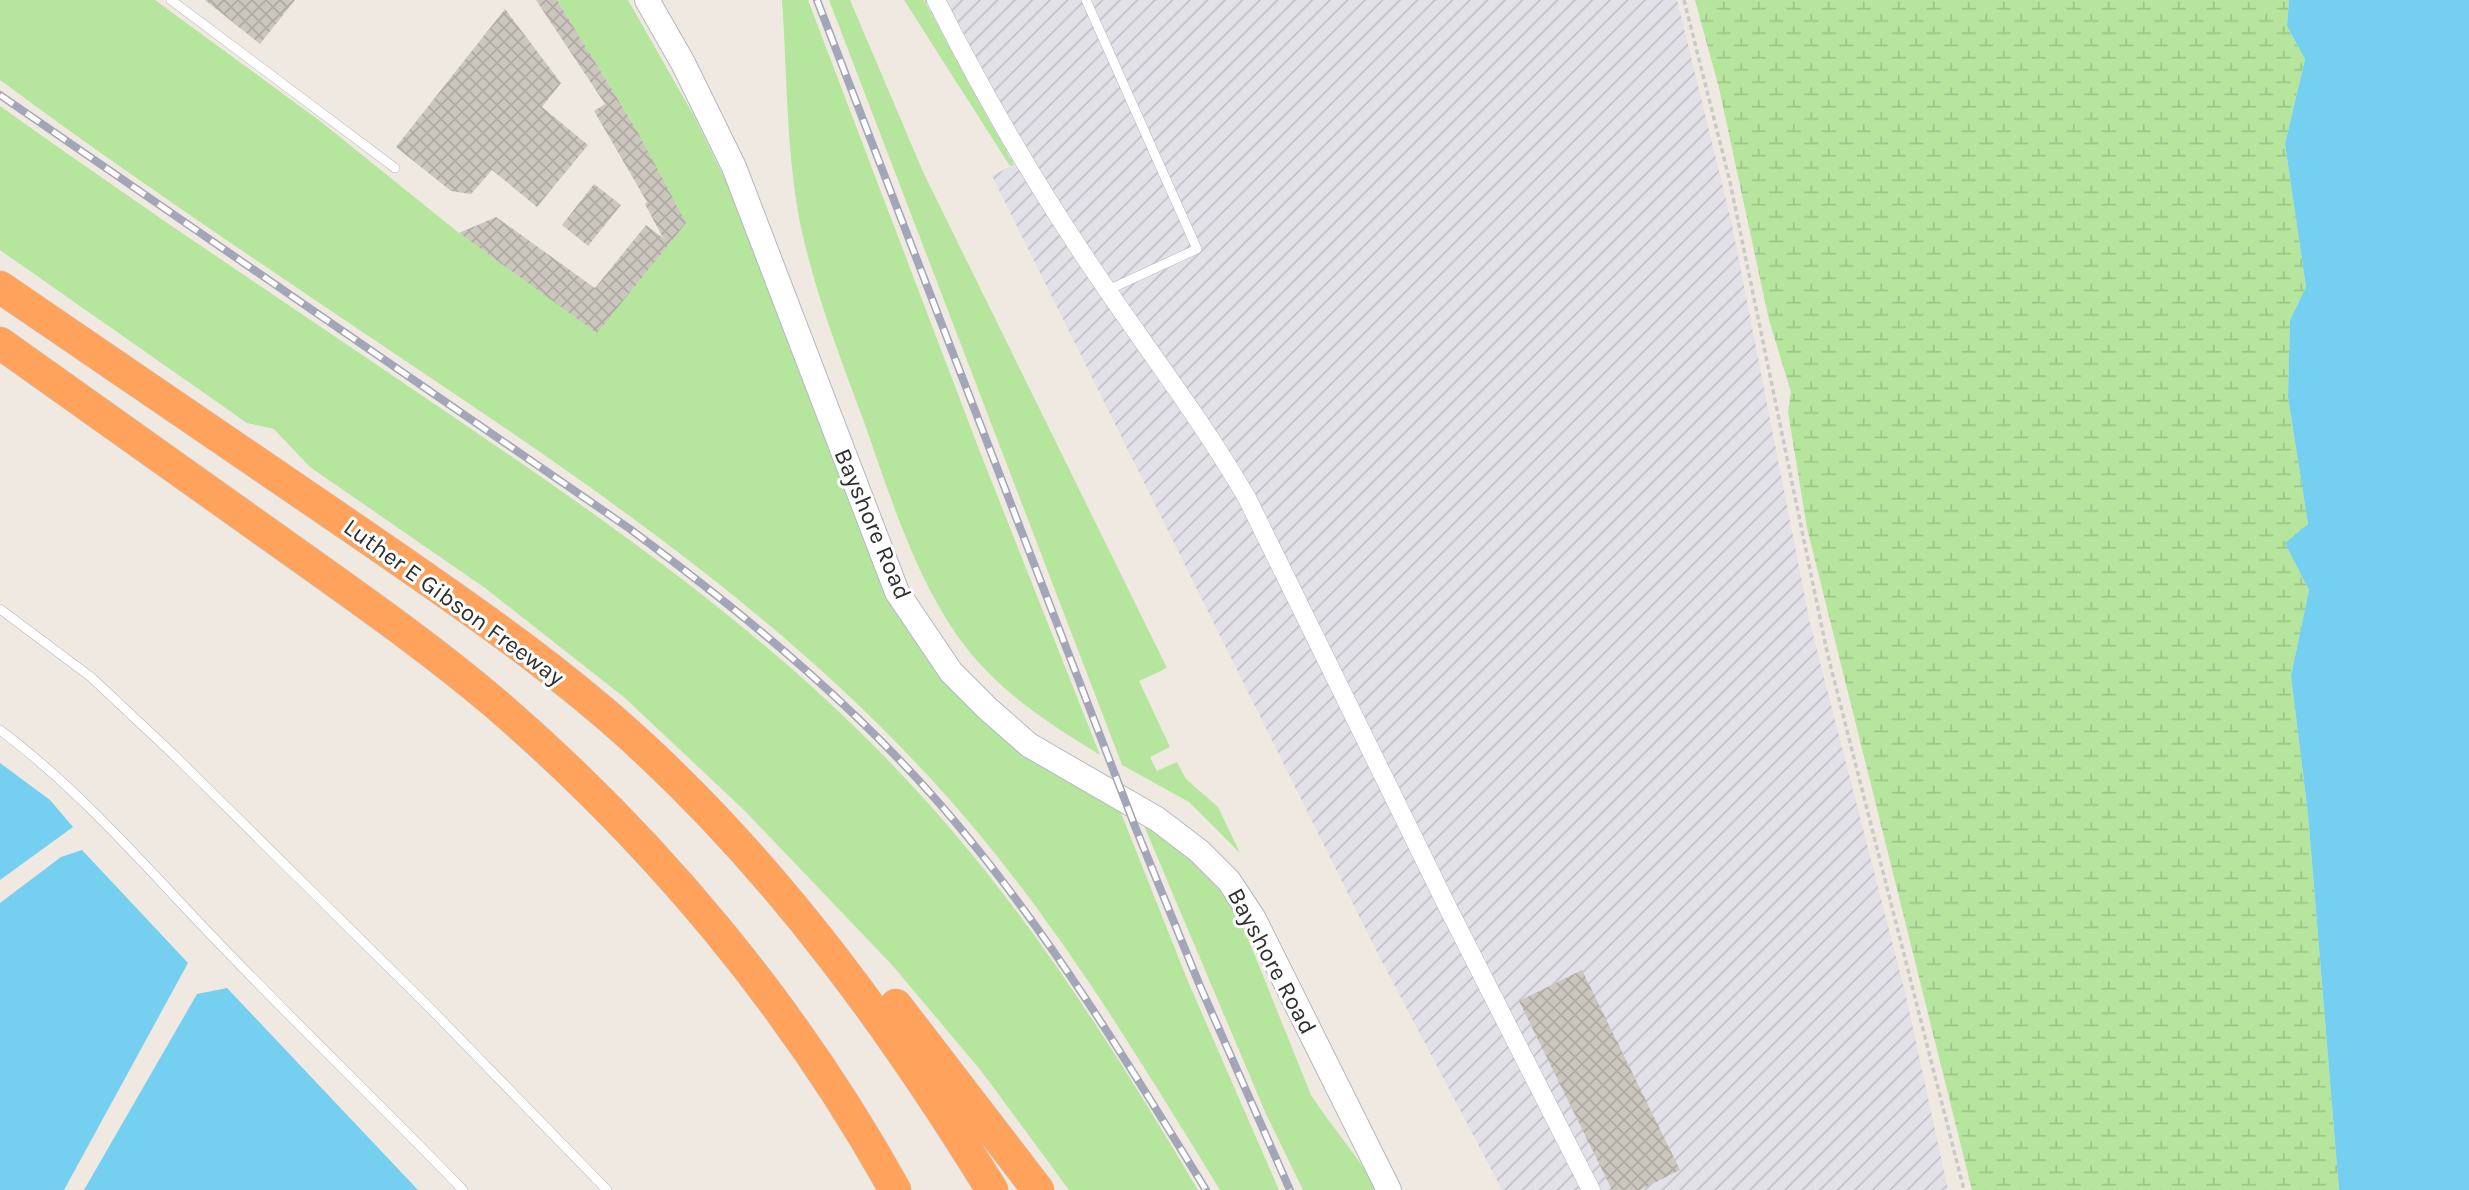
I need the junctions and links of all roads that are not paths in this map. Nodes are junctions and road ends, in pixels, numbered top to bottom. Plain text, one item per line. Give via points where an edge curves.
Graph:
1 (171, 0) edge
2 (647, 0) edge
3 (936, 0) edge
4 (1086, 0) edge
5 (395, 168) dead end
6 (0, 287) edge
7 (1108, 290) junction
8 (0, 343) edge
9 (0, 609) edge
10 (0, 730) edge
11 (743, 847) junction
12 (463, 1190) edge
13 (607, 1190) edge
14 (895, 1190) edge
15 (992, 1190) edge
16 (1038, 1190) edge
17 (1389, 1190) edge
18 (1591, 1190) edge

1 - 5 lane
2 - 17 street, Bayshore Road via 734,167 897,592 951,672 988,709 1030,745 1157,820 1229,881 1254,919
3 - 7 street via 998,116
4 - 7 lane via 1197,249
6 - 11 highway, Luther E Gibson Freeway via 486,619 647,751
7 - 18 street via 1216,443 1247,498
8 - 14 highway via 401,629 556,758 671,876 749,971 821,1070
9 - 13 lane via 91,677 156,738
10 - 12 lane via 100,818
11 - 15 highway, Luther E Gibson Freeway via 892,1034
11 - 16 highway via 782,875 872,976

